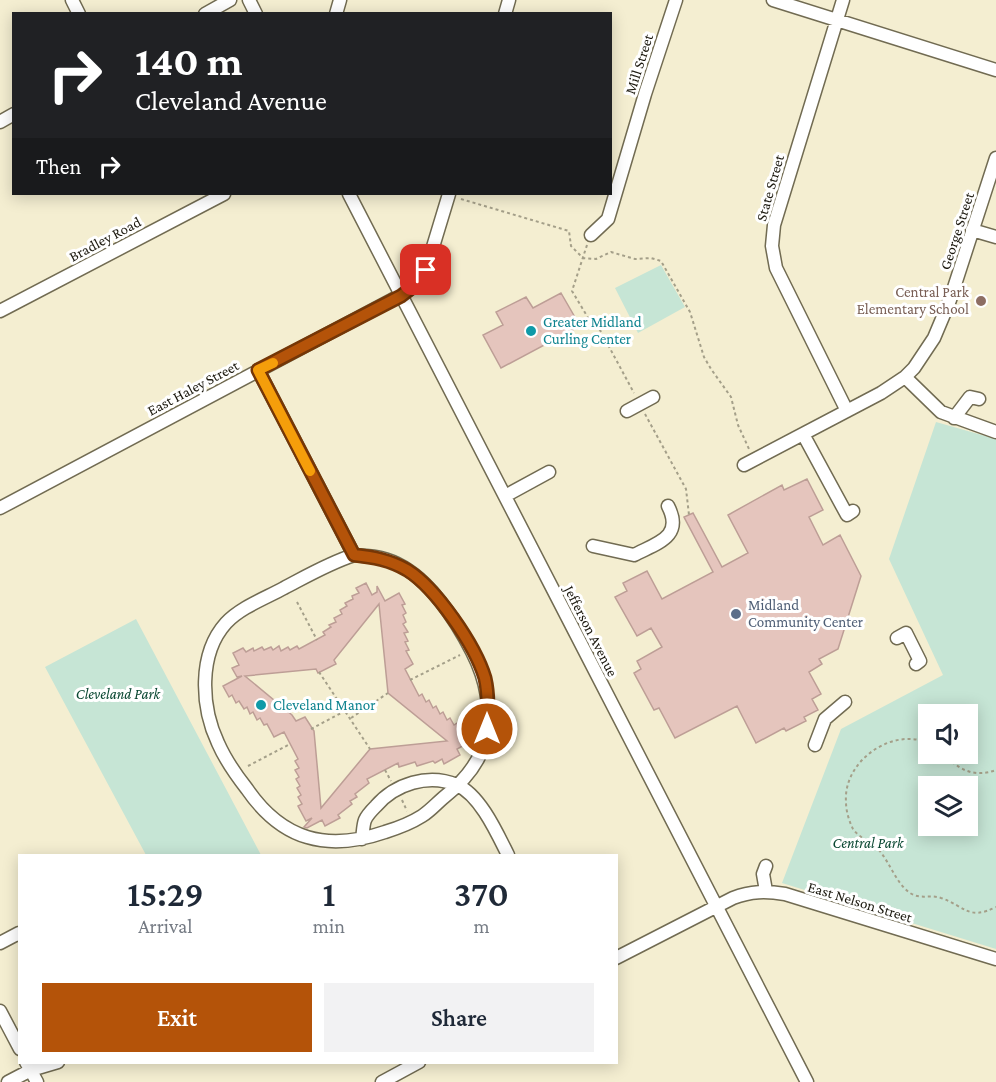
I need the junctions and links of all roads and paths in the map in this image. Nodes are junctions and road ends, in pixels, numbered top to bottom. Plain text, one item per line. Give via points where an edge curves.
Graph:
1 (230, 0) edge
2 (675, 0) edge
3 (773, 0) edge
4 (843, 0) edge
5 (209, 12) edge
6 (837, 20) junction
7 (996, 70) edge
8 (996, 158) edge
9 (222, 195) edge
10 (350, 195) edge
11 (449, 195) edge
12 (461, 199) dead end
13 (972, 230) junction
14 (591, 236) joint
15 (996, 237) edge
16 (583, 258) junction
17 (401, 296) junction
18 (0, 311) edge
19 (258, 370) junction
20 (905, 377) junction
21 (652, 397) dead end
22 (978, 399) dead end
23 (640, 404) junction
24 (627, 411) dead end
25 (847, 411) junction
26 (954, 418) junction
27 (996, 432) edge
28 (803, 434) junction
29 (749, 463) joint
30 (549, 472) dead end
31 (505, 496) junction
32 (668, 506) dead end
33 (0, 508) edge
34 (854, 512) dead end
35 (688, 515) dead end
36 (593, 546) dead end
37 (354, 555) junction
38 (297, 602) dead end
39 (897, 638) dead end
40 (316, 639) dead end
41 (460, 655) dead end
42 (916, 664) dead end
43 (319, 672) dead end
44 (411, 680) dead end
45 (388, 693) dead end
46 (845, 702) dead end
47 (344, 711) junction
48 (350, 719) junction
49 (311, 729) dead end
50 (918, 738) edge
51 (290, 744) dead end
52 (815, 745) dead end
53 (370, 749) dead end
54 (954, 764) edge
55 (248, 766) dead end
56 (385, 770) dead end
57 (996, 770) edge
58 (393, 783) dead end
59 (458, 785) junction
60 (399, 795) dead end
61 (409, 814) dead end
62 (362, 839) junction
63 (507, 854) edge
64 (766, 866) dead end
65 (766, 891) junction
66 (716, 906) junction
67 (996, 907) edge
68 (18, 934) edge
69 (0, 943) edge
70 (618, 957) edge
71 (996, 959) edge
72 (0, 1011) edge
73 (18, 1044) edge
74 (54, 1064) edge
75 (415, 1064) edge
76 (28, 1066) edge
77 (8, 1082) edge
78 (37, 1082) edge
79 (382, 1082) edge
80 (807, 1082) edge

1 - 5 street
2 - 14 street, Mill Street via 608,219
3 - 6 street
4 - 6 street, State Street
6 - 7 street
6 - 25 street, State Street via 774,225 772,246 776,268
8 - 13 street, George Street
9 - 18 street, Bradley Road
10 - 17 street, Jefferson Avenue
11 - 17 street, East Haley Street via 426,270
12 - 16 path via 569,231 571,246
13 - 15 street
13 - 20 street, George Street via 934,338
14 - 16 path
16 - 23 path via 572,291 600,330
16 - 29 path via 596,259 611,252 661,261 690,312 704,357 731,397
17 - 19 street, East Haley Street
17 - 31 street, Jefferson Avenue
19 - 33 street, East Haley Street
19 - 37 street
20 - 25 street, George Street
20 - 26 street via 930,403
21 - 23 street
22 - 26 street via 970,397
23 - 24 street
23 - 35 path via 686,489
25 - 28 street, George Street
26 - 27 street
28 - 29 street, George Street
28 - 34 street via 829,469 847,515
30 - 31 street
31 - 66 street, Jefferson Avenue
32 - 36 street via 674,524 664,540 634,555
37 - 59 street via 382,558 426,584 471,648 484,678 487,729 481,753
37 - 62 street via 324,567 228,622 215,638 207,665 206,707 218,743 239,778 274,821 317,840 339,843
38 - 40 path
39 - 42 street via 906,633 920,661
41 - 44 path
43 - 47 path
45 - 48 path
46 - 52 street via 825,719
47 - 48 path
47 - 49 path
48 - 53 path
50 - 67 path via 903,738 863,759 853,773 845,800 852,827 879,851 909,892 920,898 937,896 978,914
51 - 55 path
54 - 57 path via 978,774
56 - 58 path
59 - 62 street via 422,816
59 - 62 street via 420,781 399,786 365,820
59 - 63 street via 481,806
60 - 61 path
64 - 65 street
65 - 66 street, East Nelson Street via 745,893
65 - 71 street, East Nelson Street
66 - 70 street, East Nelson Street
66 - 80 street, Jefferson Avenue
68 - 69 street
72 - 73 street
74 - 76 street
75 - 79 street
76 - 77 street
76 - 78 street

